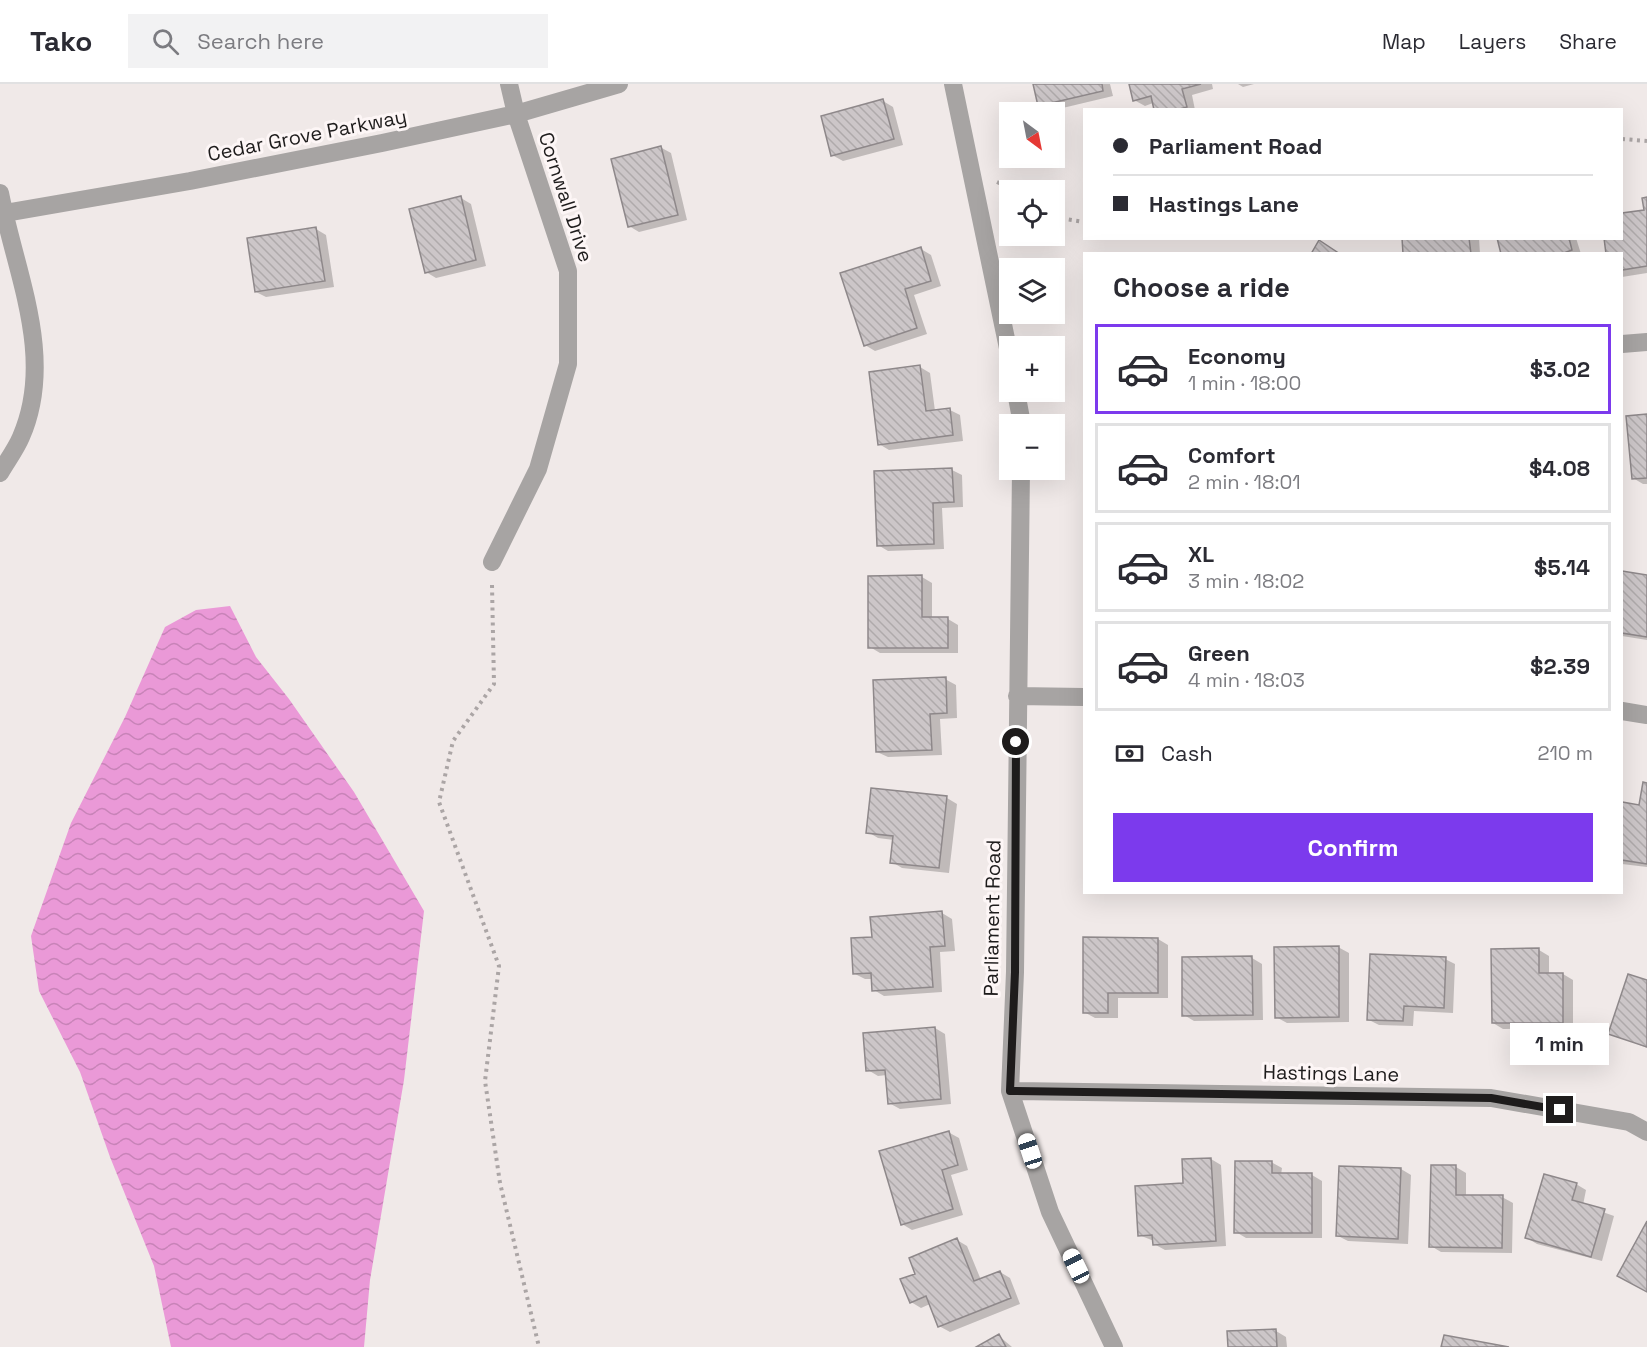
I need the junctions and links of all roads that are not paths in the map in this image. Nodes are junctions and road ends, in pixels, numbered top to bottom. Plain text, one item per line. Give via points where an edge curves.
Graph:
1 (509, 84) edge
2 (620, 84) edge
3 (953, 84) edge
4 (516, 114) junction
5 (0, 193) edge
6 (2, 213) edge
7 (1005, 336) edge
8 (1647, 342) edge
9 (1623, 344) edge
10 (0, 473) edge
11 (1021, 480) edge
12 (492, 562) road end
13 (1017, 696) junction
14 (1083, 697) edge
15 (1623, 711) edge
16 (1647, 715) edge
17 (1010, 1091) junction
18 (1647, 1132) edge
19 (1114, 1347) edge

1 - 4 street, Cornwall Drive
2 - 4 street, Cedar Grove Parkway
3 - 7 street
4 - 6 street, Cedar Grove Parkway via 230,173
4 - 12 street, Cornwall Drive via 568,271 568,364 538,469
5 - 6 street
6 - 10 street via 30,309 35,383 22,436
8 - 9 street
11 - 13 street, Parliament Road
13 - 14 street
13 - 17 street, Parliament Road
15 - 16 street
17 - 18 street, Hastings Lane via 1491,1098 1629,1122
17 - 19 street, Parliament Road via 1050,1212

